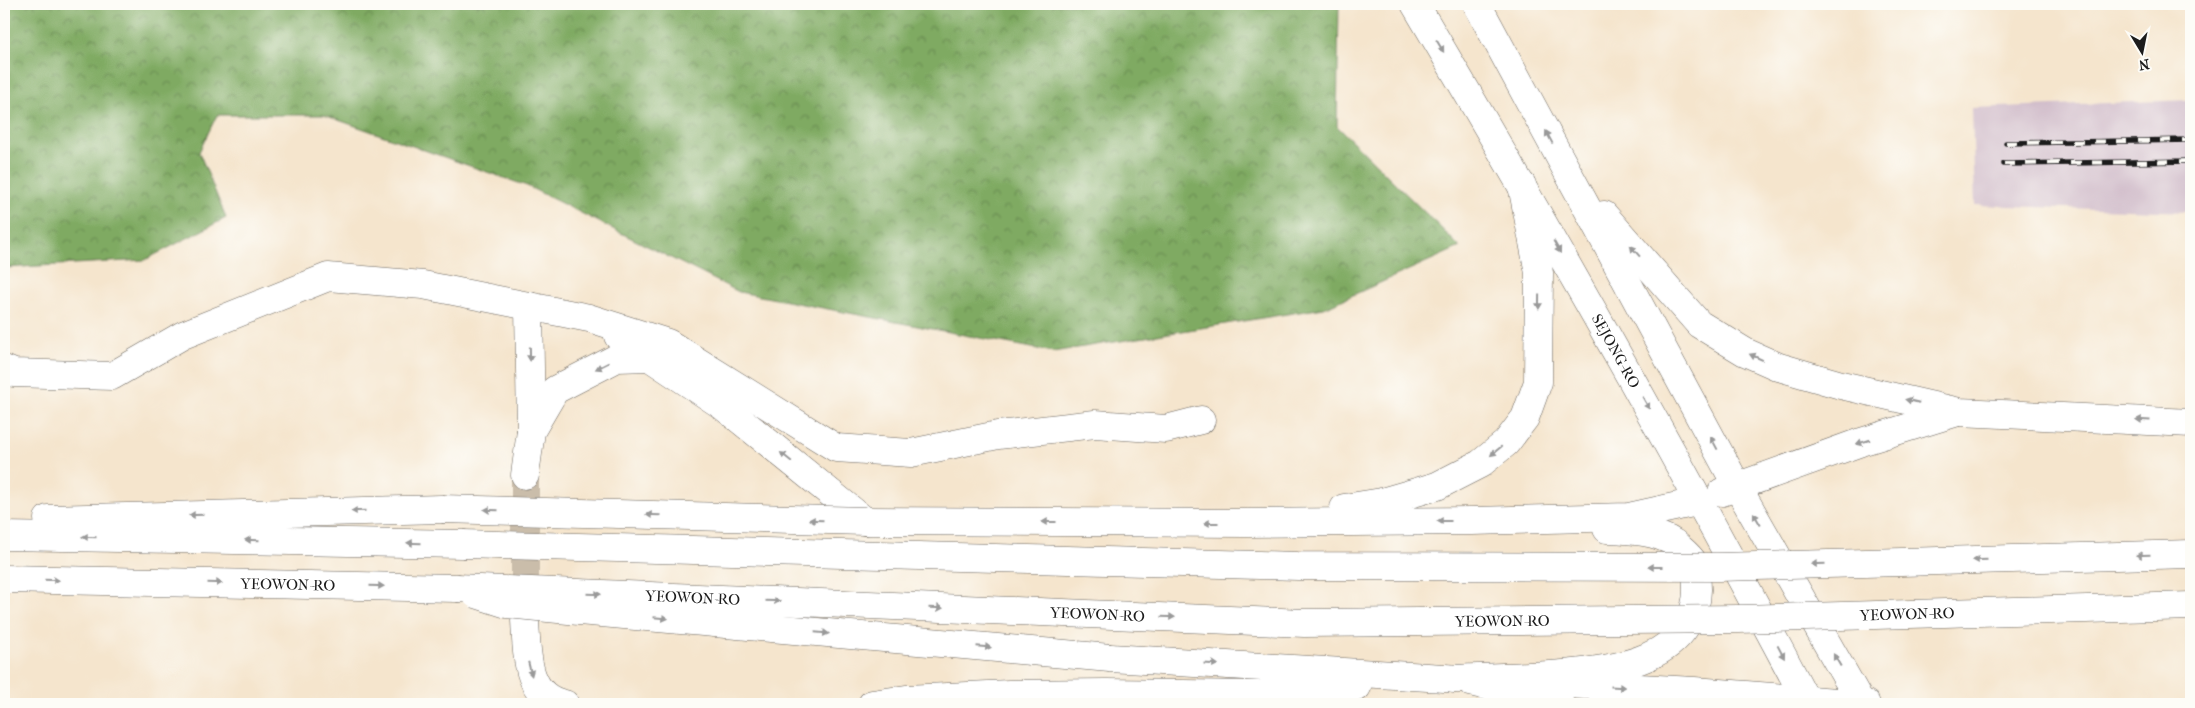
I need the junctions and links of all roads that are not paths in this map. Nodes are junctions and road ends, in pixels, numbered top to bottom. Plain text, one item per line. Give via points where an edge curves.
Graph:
1 (1415, 4) edge
2 (1477, 4) edge
3 (1572, 180) junction
4 (1522, 185) junction
5 (529, 306) junction
6 (589, 318) junction
7 (649, 357) junction
8 (4, 369) edge
9 (1960, 412) junction
10 (1201, 420) dead end
11 (2191, 423) edge
12 (531, 431) junction
13 (525, 475) tunnel mouth
14 (1738, 486) junction
15 (1701, 501) junction
16 (4, 520) edge
17 (865, 521) junction
18 (1472, 521) junction
19 (1247, 523) junction
20 (4, 536) edge
21 (2191, 554) edge
22 (4, 579) edge
23 (458, 588) junction
24 (2191, 606) edge
25 (525, 620) tunnel mouth
26 (1454, 679) junction
27 (1100, 693) junction
28 (1807, 702) edge
29 (566, 704) edge
30 (872, 704) edge
31 (1055, 704) edge
32 (1560, 704) edge
33 (1863, 704) edge

1 -> 4 main road, SEJONG-RO
3 -> 2 main road
9 -> 3 main road via 1823,380 1779,367 1745,352 1700,324
14 -> 3 main road
4 -> 15 main road, SEJONG-RO
4 -> 19 main road via 1539,273 1538,382 1525,418 1506,443 1480,464 1428,488 1382,502
5 - 6 main road
5 - 8 main road via 423,285 328,277 182,335 112,376 14,373
5 -> 12 main road
6 - 7 main road
6 - 10 main road via 668,343 836,448 911,453 998,435 1095,424 1166,429
7 -> 12 main road via 617,358 556,390
17 -> 7 main road via 723,406
11 -> 9 main road
9 -> 14 main road via 1860,442
12 - 13 main road
14 - 15 main road
33 -> 14 main road
15 - 18 main road via 1629,517
15 -> 28 main road, SEJONG-RO
17 -> 16 main road, bridge via 442,509
19 -> 17 main road
18 -> 19 main road
18 - 26 main road via 1625,530 1672,542 1693,562 1698,587 1696,609 1684,631 1647,658 1605,668
21 -> 20 main road, bridge via 1718,567 1298,566 463,544
22 -> 23 main road, YEOWON-RO
23 -> 24 main road, YEOWON-RO, bridge via 1304,623 1739,619
23 -> 26 main road, bridge via 507,604 1110,658
25 -> 29 main road via 528,666 533,682 546,695
26 - 27 main road via 1258,695
26 -> 28 main road via 1694,691
26 - 32 main road
27 - 30 main road via 906,699
27 - 31 main road
28 - 33 main road

